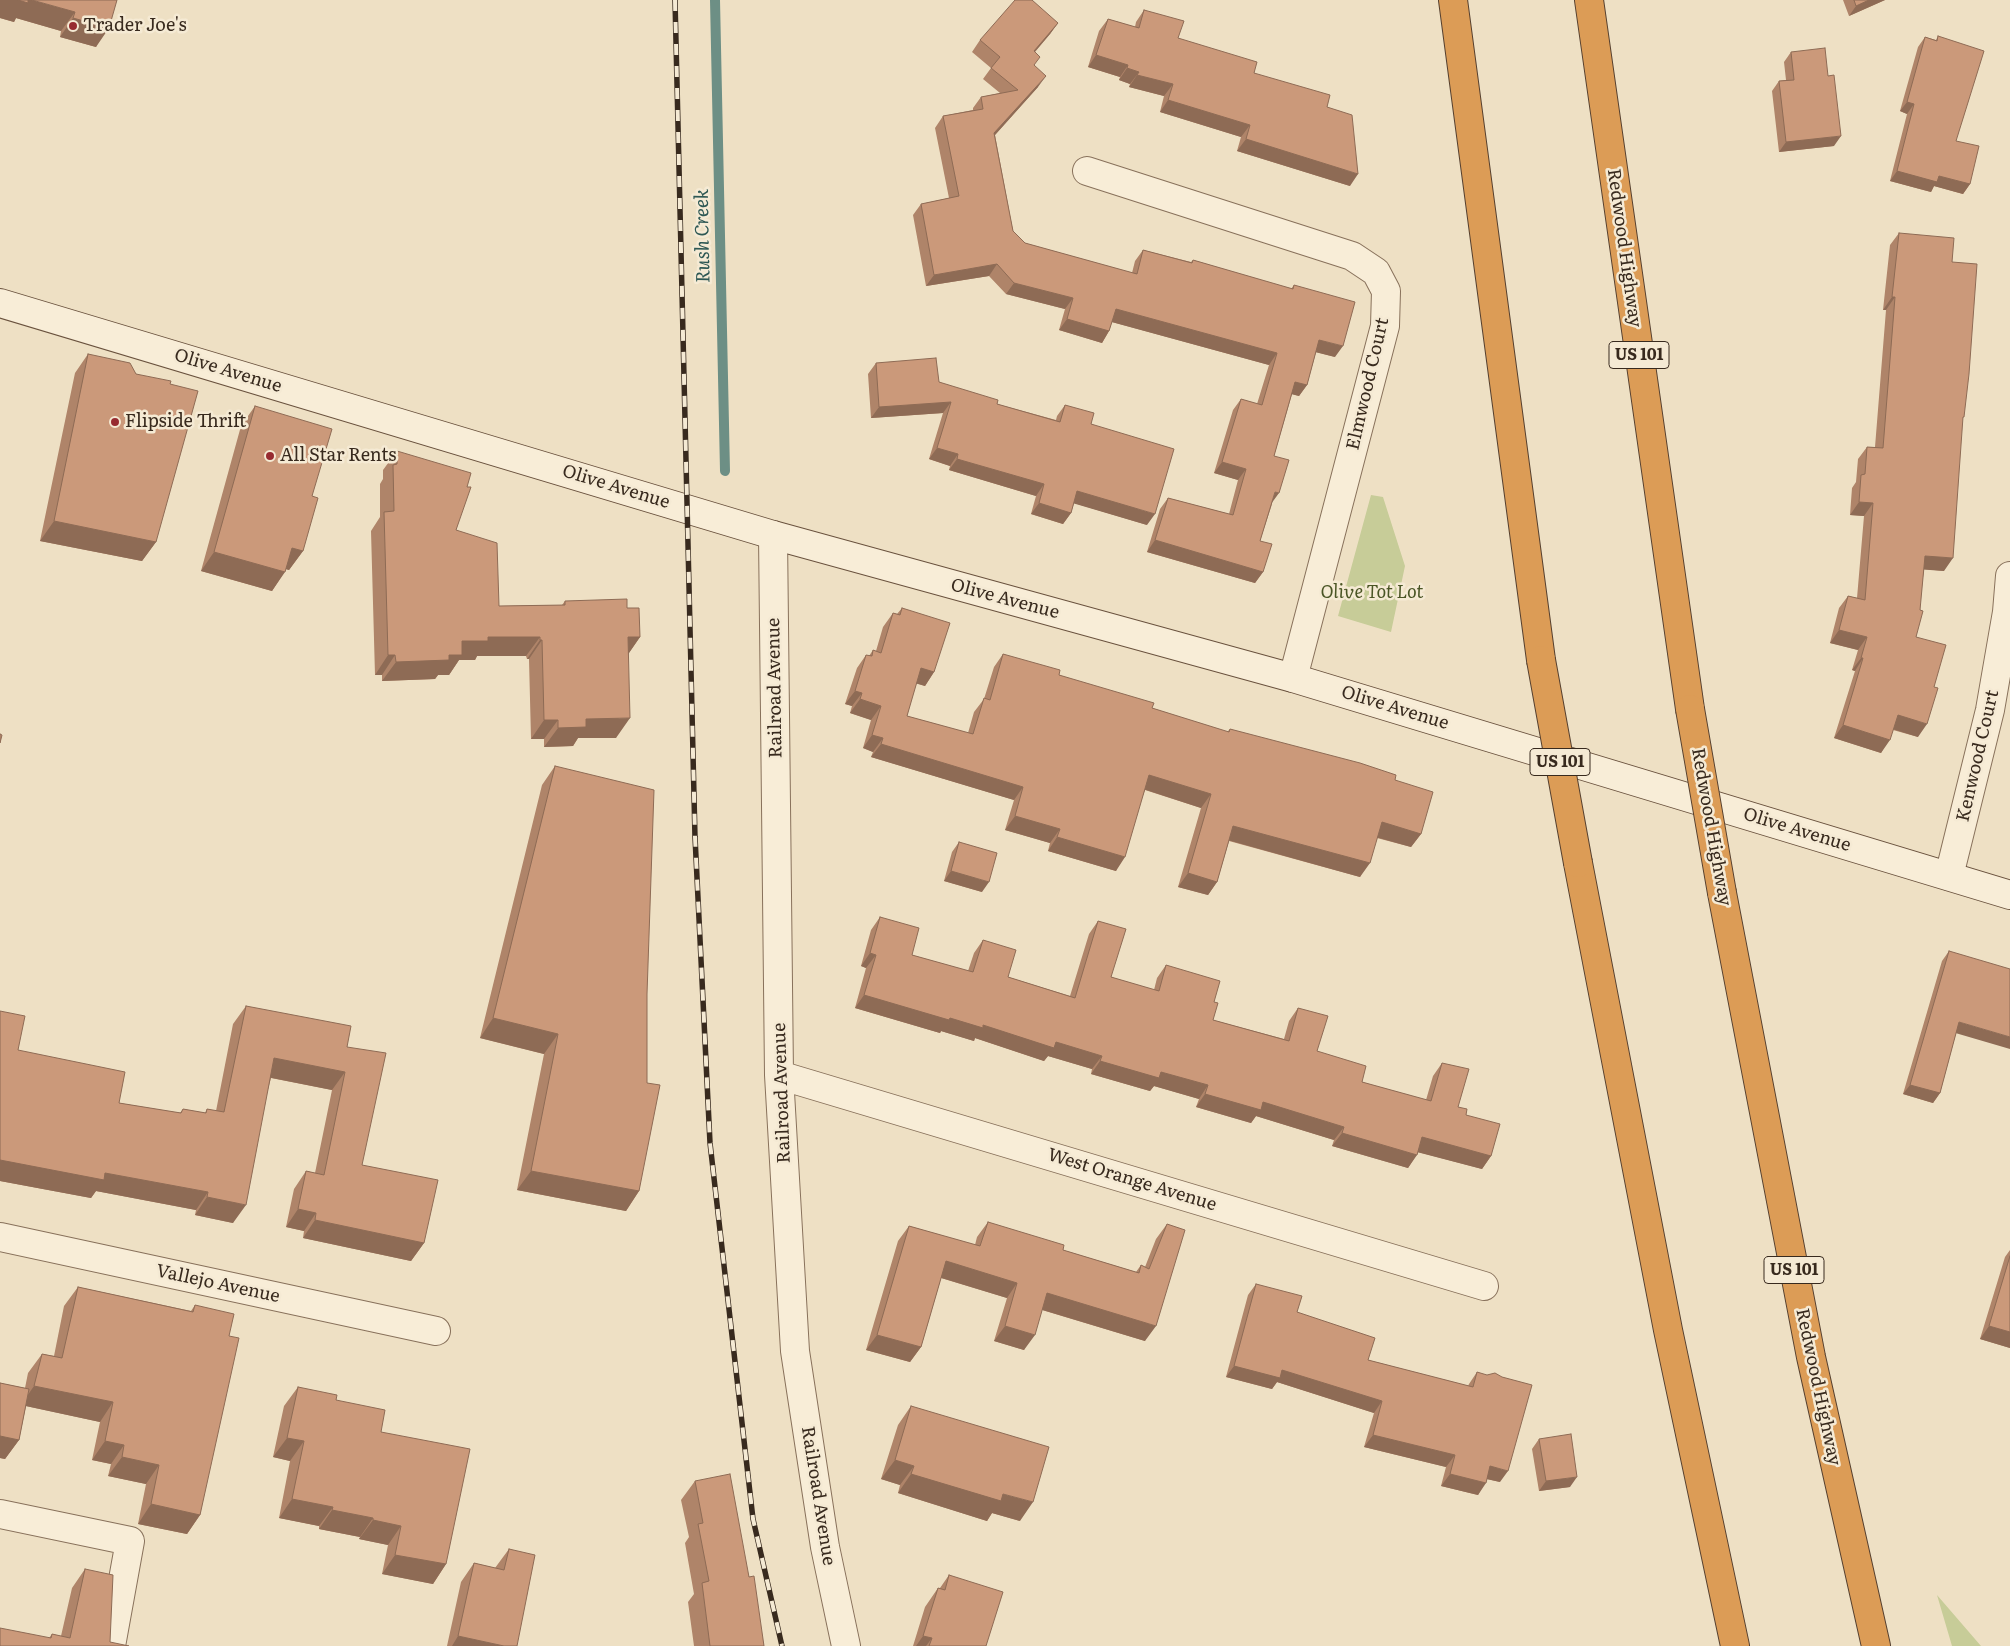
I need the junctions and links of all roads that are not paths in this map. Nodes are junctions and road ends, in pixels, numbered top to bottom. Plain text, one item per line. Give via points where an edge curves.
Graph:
1 (1454, 0) edge
2 (1589, 0) edge
3 (1087, 171) dead end
4 (0, 303) edge
5 (773, 535) junction
6 (2010, 576) edge
7 (1293, 678) junction
8 (1949, 876) junction
9 (2010, 895) edge
10 (779, 1075) junction
11 (0, 1237) edge
12 (1484, 1286) dead end
13 (436, 1331) dead end
14 (0, 1514) edge
15 (111, 1646) edge
16 (846, 1646) edge
17 (1735, 1646) edge
18 (1876, 1646) edge

1 - 17 highway, US 101, bridge via 1542,660 1668,1330
2 - 18 highway, Redwood Highway / US 101, bridge via 1690,709 1722,893 1811,1357
3 - 7 street, Elmwood Court via 1352,256 1376,272 1386,291 1386,326
4 - 5 street, Olive Avenue
5 - 7 street, Olive Avenue
5 - 10 street, Railroad Avenue
6 - 8 street, Kenwood Court via 1990,710
7 - 8 street, Olive Avenue
8 - 9 street, Olive Avenue
10 - 12 street, West Orange Avenue
10 - 16 street, Railroad Avenue via 795,1351 825,1547
11 - 13 street, Vallejo Avenue
14 - 15 street via 130,1541

